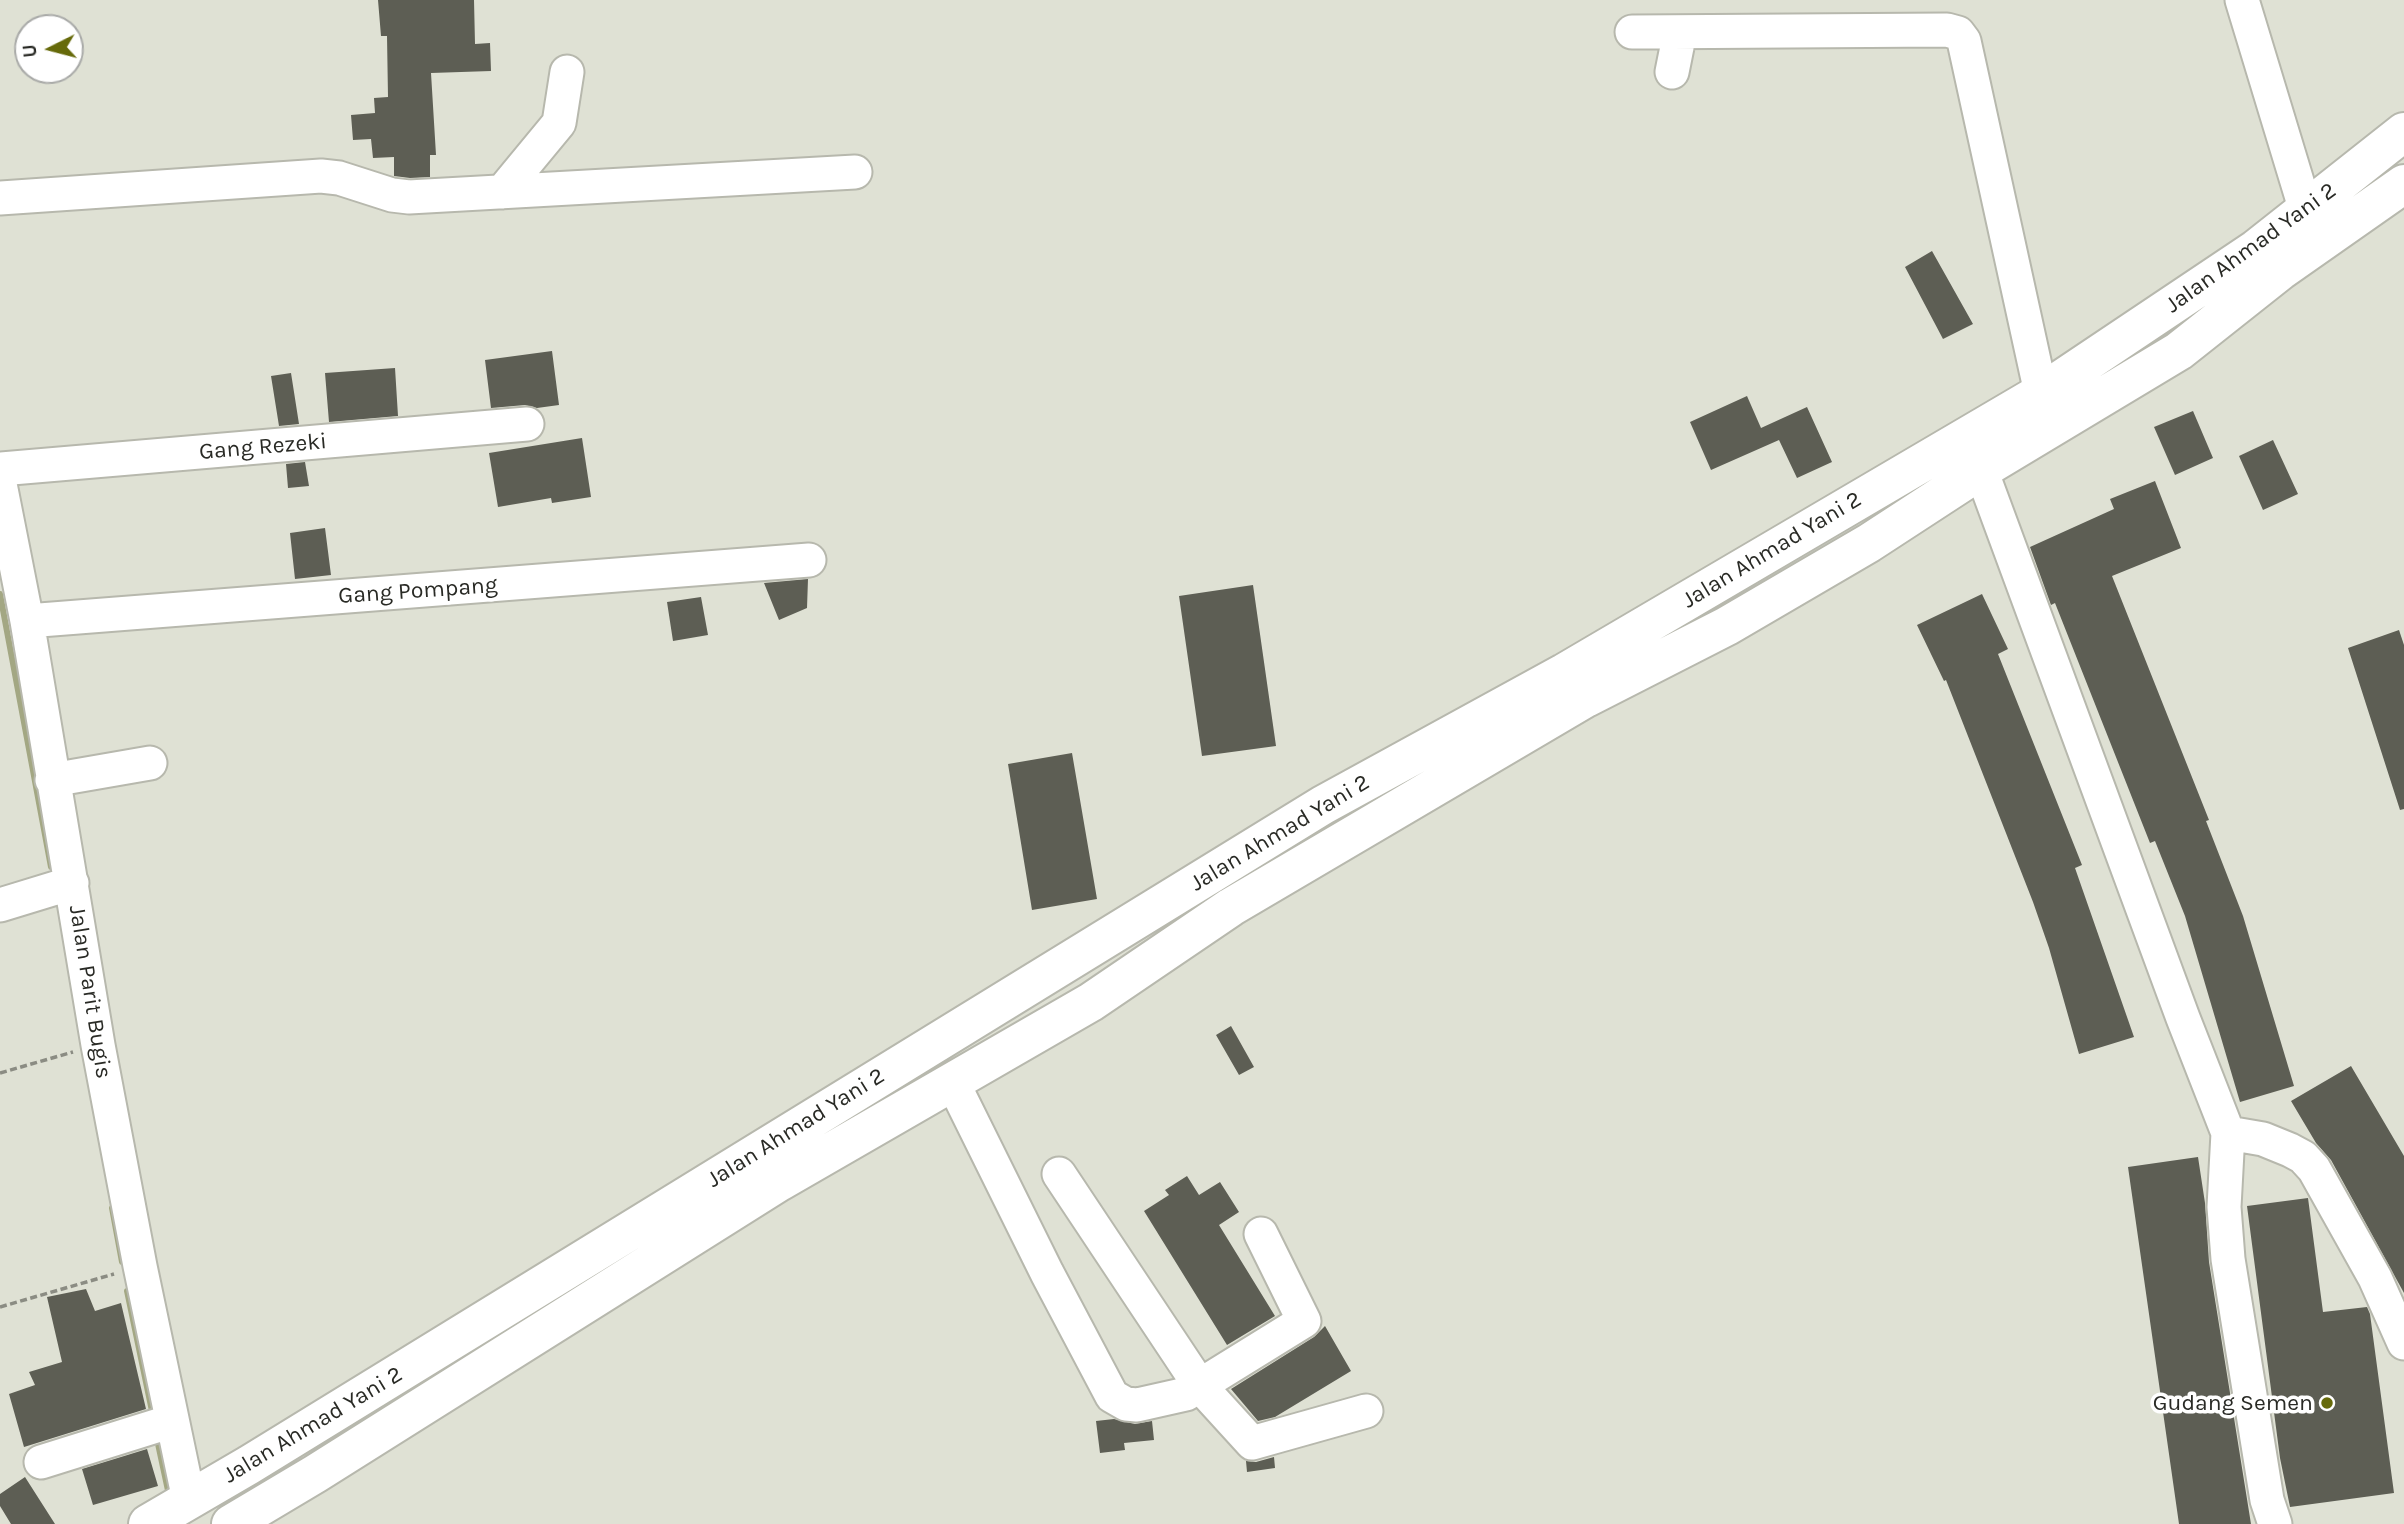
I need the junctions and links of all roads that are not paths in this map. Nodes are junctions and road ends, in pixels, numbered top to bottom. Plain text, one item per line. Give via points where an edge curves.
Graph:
1 (2242, 0) edge
2 (1632, 32) dead end
3 (1680, 32) junction
4 (567, 72) dead end
5 (1672, 72) dead end
6 (2404, 132) edge
7 (855, 172) dead end
8 (2404, 184) edge
9 (502, 192) junction
10 (0, 198) edge
11 (2306, 211) junction
12 (2041, 393) junction
13 (527, 424) dead end
14 (0, 469) edge
15 (1981, 470) junction
16 (0, 484) edge
17 (808, 561) dead end
18 (27, 621) junction
19 (150, 763) dead end
20 (52, 780) junction
21 (72, 883) junction
22 (0, 905) edge
23 (952, 1081) junction
24 (2228, 1133) junction
25 (1059, 1174) dead end
26 (1261, 1234) dead end
27 (485, 1320) junction
28 (2404, 1343) edge
29 (502, 1355) junction
30 (1200, 1386) junction
31 (1366, 1411) dead end
32 (172, 1421) junction
33 (41, 1462) dead end
34 (189, 1500) junction
35 (148, 1524) edge
36 (231, 1524) edge
37 (2275, 1524) edge

1 - 11 street
2 - 3 street
3 - 5 street
3 - 12 street via 1958,33 1964,41
4 - 9 street via 559,123
6 - 11 highway, Jalan Ahmad Yani 2
7 - 9 street
8 - 15 highway, Jalan Ahmad Yani 2 via 2280,271 2179,351
9 - 10 street via 409,197 321,176
11 - 12 highway, Jalan Ahmad Yani 2
12 - 27 highway, Jalan Ahmad Yani 2 via 1564,673 1323,804
13 - 14 street, Gang Rezeki
15 - 23 highway, Jalan Ahmad Yani 2 via 1869,543 1587,698 1231,907 1091,1002
15 - 24 street
16 - 18 street, Jalan Parit Bugis
17 - 18 street, Gang Pompang
18 - 20 street, Jalan Parit Bugis
19 - 20 street
20 - 21 street, Jalan Parit Bugis
21 - 22 street
21 - 32 street, Jalan Parit Bugis via 98,1045
23 - 29 highway, Jalan Ahmad Yani 2 via 779,1182
23 - 30 street via 1112,1396 1137,1405 1186,1394
24 - 28 street via 2290,1150 2314,1169 2375,1278
24 - 37 street via 2224,1207 2228,1259 2267,1500
25 - 30 street
26 - 30 street via 1304,1321
27 - 29 highway
27 - 34 highway, Jalan Ahmad Yani 2
29 - 36 highway, Jalan Ahmad Yani 2
30 - 31 street via 1252,1443
32 - 33 street
32 - 34 street, Jalan Parit Bugis
34 - 35 highway, Jalan Ahmad Yani 2

